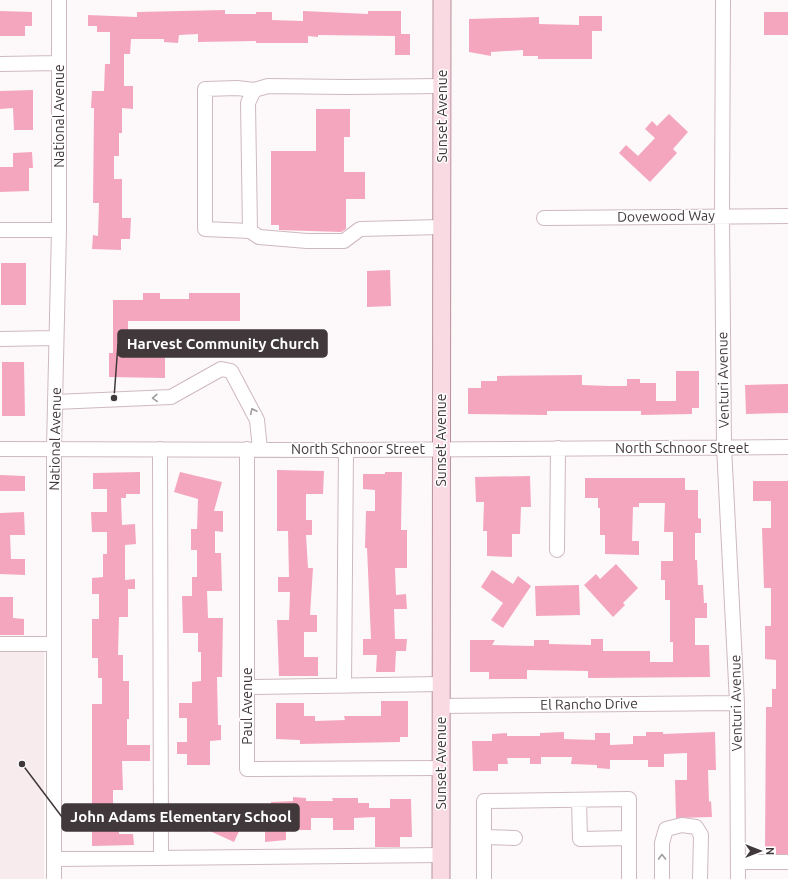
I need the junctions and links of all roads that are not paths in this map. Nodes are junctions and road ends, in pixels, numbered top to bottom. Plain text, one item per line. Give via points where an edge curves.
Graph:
1 (58, 0) edge
2 (442, 0) edge
3 (723, 0) edge
4 (58, 63) junction
5 (0, 64) edge
6 (442, 86) junction
7 (254, 90) junction
8 (722, 216) junction
9 (788, 216) edge
10 (544, 218) dead end
11 (441, 227) junction
12 (0, 230) edge
13 (58, 230) junction
14 (250, 231) junction
15 (56, 338) junction
16 (0, 339) edge
17 (55, 402) junction
18 (788, 447) edge
19 (54, 448) junction
20 (558, 448) junction
21 (724, 448) junction
22 (0, 449) edge
23 (160, 449) junction
24 (254, 449) junction
25 (441, 449) junction
26 (346, 450) junction
27 (557, 550) dead end
28 (0, 644) edge
29 (54, 644) junction
30 (441, 684) junction
31 (344, 686) junction
32 (247, 687) junction
33 (737, 703) junction
34 (441, 706) junction
35 (441, 768) junction
36 (579, 800) junction
37 (484, 837) junction
38 (515, 838) dead end
39 (629, 838) junction
40 (441, 855) junction
41 (161, 858) junction
42 (54, 859) junction
43 (738, 862) junction
44 (788, 862) edge
45 (54, 879) edge
46 (441, 879) edge
47 (484, 879) edge
48 (629, 879) edge
49 (662, 879) edge
50 (700, 879) edge
51 (738, 879) edge

1 - 4 street, National Avenue
2 - 6 main road, Sunset Avenue
3 - 8 street, Venturi Avenue
4 - 5 street
4 - 13 street, National Avenue
6 - 7 street via 268,86
6 - 11 main road, Sunset Avenue
7 - 14 street via 248,103
7 - 14 street via 205,89 206,229
8 - 9 street, Dovewood Way
8 - 10 street, Dovewood Way
8 - 21 street, Venturi Avenue
11 - 14 street via 360,229 344,241 259,237
11 - 25 main road, Sunset Avenue
12 - 13 street
13 - 15 street, National Avenue
15 - 16 street
15 - 17 street, National Avenue
17 - 19 street, National Avenue
24 -> 17 street, Paul Avenue via 257,420 231,371 222,369 171,397
18 - 21 street, North Schnoor Street
19 - 22 street, North Schnoor Street
19 - 23 street, North Schnoor Street
19 - 29 street, National Avenue
20 - 21 street, North Schnoor Street
20 - 25 street, North Schnoor Street
20 - 27 street
21 - 33 street, Venturi Avenue
23 - 24 street, North Schnoor Street
23 - 41 street
24 - 26 street, North Schnoor Street
24 - 32 street, Paul Avenue
25 - 26 street, North Schnoor Street
25 - 30 main road, Sunset Avenue
26 - 31 street
28 - 29 street
29 - 42 street, National Avenue
30 - 31 street
30 - 34 main road, Sunset Avenue
31 - 32 street
32 - 35 street, Paul Avenue via 247,769
33 - 34 street, El Rancho Drive
33 - 43 street, Venturi Avenue
34 - 35 main road, Sunset Avenue
35 - 40 main road, Sunset Avenue
36 - 37 street via 484,802
36 - 39 street via 580,839
36 - 39 street via 629,799
37 - 38 street
37 - 47 street
39 - 48 street
40 - 41 street
40 - 46 main road, Sunset Avenue
41 - 42 street
42 - 45 street, National Avenue
43 - 44 street
43 - 51 street, Venturi Avenue
49 -> 50 street via 663,836 666,829 682,826 696,827 701,835

